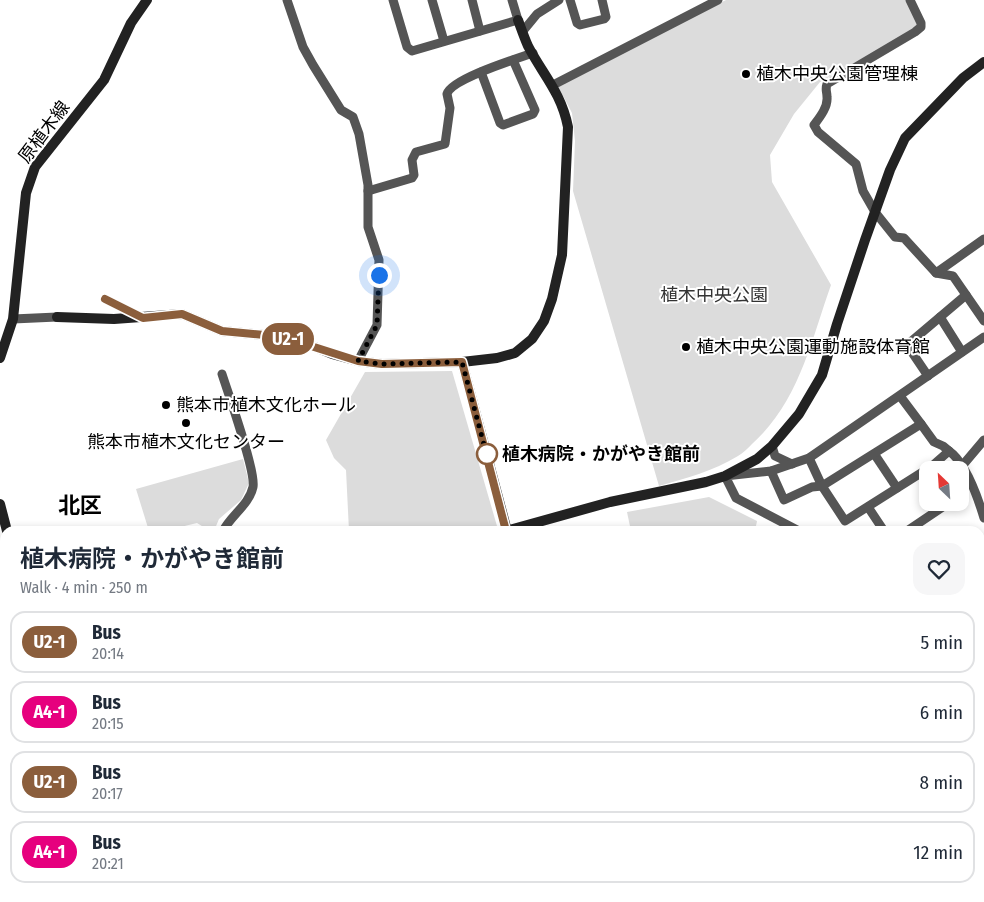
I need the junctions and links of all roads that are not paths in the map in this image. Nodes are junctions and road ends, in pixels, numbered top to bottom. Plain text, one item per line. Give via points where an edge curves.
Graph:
1 (147, 0) edge
2 (287, 0) edge
3 (393, 0) edge
4 (432, 0) edge
5 (472, 0) edge
6 (512, 0) edge
7 (559, 0) edge
8 (570, 0) edge
9 (602, 0) edge
10 (717, 0) edge
11 (910, 0) edge
12 (518, 20) junction
13 (480, 31) junction
14 (522, 31) junction
15 (444, 41) junction
16 (533, 53) junction
17 (514, 60) junction
18 (984, 62) edge
19 (481, 72) junction
20 (552, 85) junction
21 (368, 191) junction
22 (875, 212) junction
23 (984, 239) edge
24 (936, 273) junction
25 (966, 295) junction
26 (57, 317) joint
27 (940, 318) junction
28 (14, 319) junction
29 (984, 321) edge
30 (984, 337) edge
31 (962, 352) junction
32 (0, 358) edge
33 (358, 361) junction
34 (462, 362) junction
35 (222, 374) dead end
36 (928, 376) junction
37 (900, 396) junction
38 (921, 424) junction
39 (984, 440) edge
40 (772, 446) junction
41 (948, 451) junction
42 (874, 455) junction
43 (809, 458) junction
44 (939, 461) edge
45 (958, 461) edge
46 (966, 461) edge
47 (792, 464) junction
48 (770, 471) junction
49 (725, 476) junction
50 (919, 476) edge
51 (969, 481) edge
52 (822, 486) junction
53 (897, 488) junction
54 (0, 504) edge
55 (868, 507) junction
56 (937, 511) edge
57 (984, 518) edge
58 (6, 526) edge
59 (226, 526) edge
60 (506, 526) edge
61 (525, 526) edge
62 (789, 526) edge
63 (881, 526) edge
64 (914, 526) edge

1 - 28 street, 原植木線 via 131,23 104,80 35,167 26,193
2 - 21 street via 313,65 341,110 353,117
3 - 15 street via 408,49
4 - 15 street
5 - 13 street
6 - 12 street
7 - 14 street via 537,14
8 - 9 street via 580,25 604,19
10 - 20 street
11 - 22 street via 921,27 827,84 825,108 814,125 856,164 863,191
12 - 13 street
12 - 14 street
13 - 15 street
14 - 16 street
16 - 17 street
16 - 20 street
17 - 19 street
17 - 19 street via 535,110 533,114 504,125 500,123
18 - 22 street via 963,78 905,138
19 - 21 street via 447,91 450,108 445,144 415,152 413,178
20 - 34 street via 568,127 562,255 552,299 544,321 532,339 515,353
21 - 33 street via 368,228 379,260 377,325
22 - 24 street via 895,238 904,238
22 - 40 street via 822,375 799,414
23 - 24 street
24 - 25 street via 953,276
25 - 27 street
25 - 29 street
26 - 28 street
26 - 33 street via 114,320 182,314 222,331 275,336
27 - 31 street
27 - 36 street via 906,346
28 - 32 street, 原植木線
30 - 31 street
31 - 36 street
33 - 34 street via 382,364
34 - 60 street
35 - 59 street via 254,486 245,504
36 - 37 street
37 - 38 street
37 - 43 street
38 - 41 street via 934,442
38 - 42 street
39 - 46 street
40 - 47 street via 775,456
40 - 49 street via 757,459
41 - 44 street
41 - 45 street
42 - 52 street
42 - 53 street
43 - 47 street
43 - 52 street
47 - 48 street
48 - 49 street
48 - 52 street via 784,500 812,487
49 - 61 street via 610,502
49 - 62 street via 736,498
50 - 53 street
51 - 57 street
52 - 55 street via 845,521
53 - 55 street
54 - 58 street
55 - 63 street
56 - 64 street

